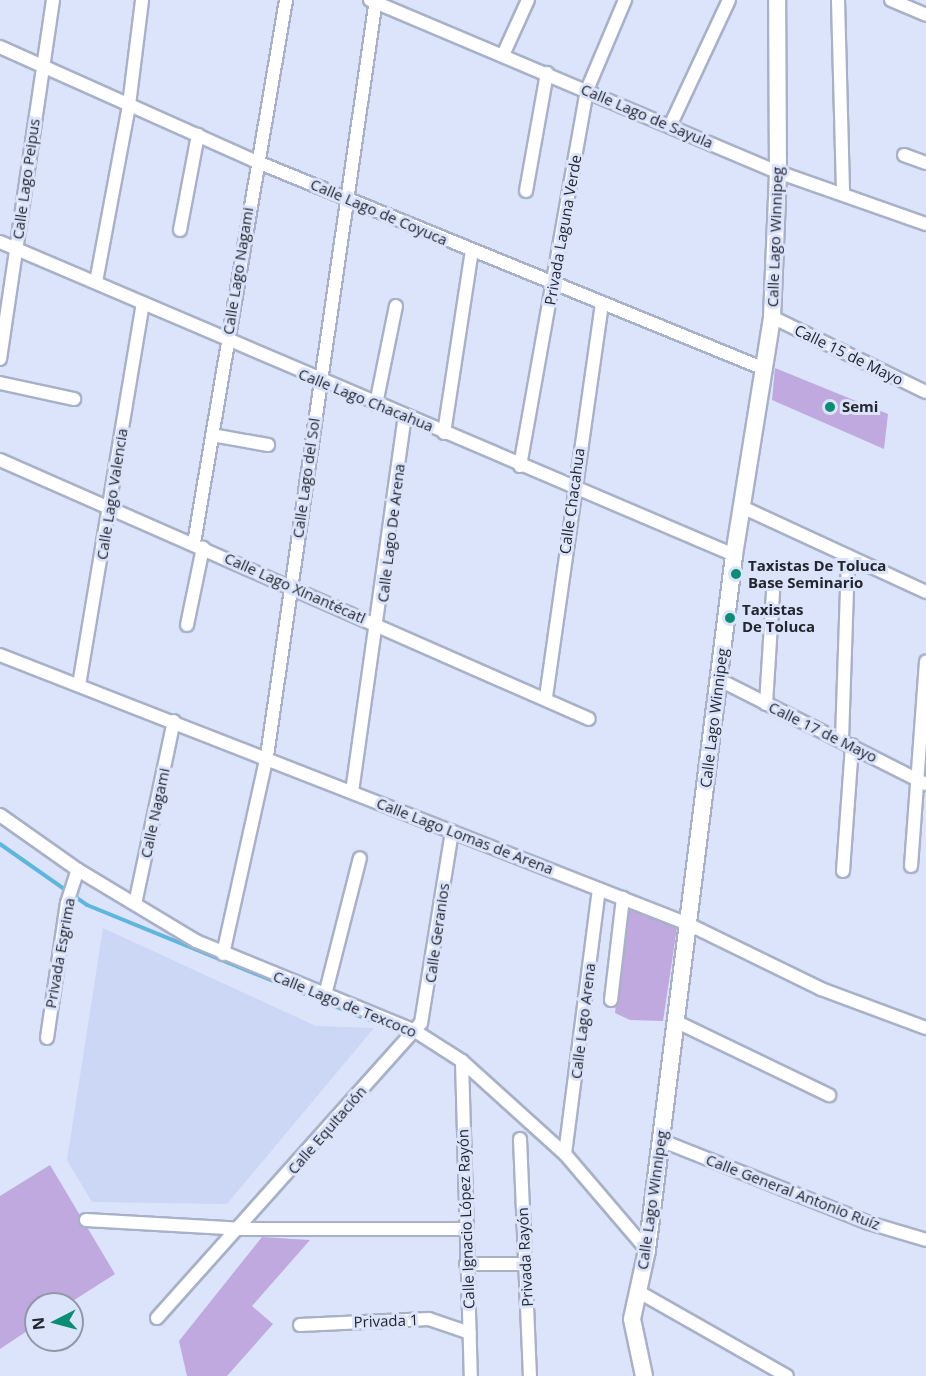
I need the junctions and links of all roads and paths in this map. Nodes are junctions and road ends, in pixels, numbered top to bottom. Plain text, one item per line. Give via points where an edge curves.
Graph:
1 (53, 0) edge
2 (142, 0) edge
3 (286, 0) edge
4 (528, 0) edge
5 (625, 0) edge
6 (729, 0) edge
7 (777, 0) edge
8 (838, 0) edge
9 (891, 0) edge
10 (374, 1) edge
11 (926, 15) edge
12 (0, 47) edge
13 (503, 55) junction
14 (42, 65) junction
15 (547, 73) junction
16 (587, 90) junction
17 (129, 105) junction
18 (670, 126) junction
19 (198, 135) junction
20 (904, 155) dead end
21 (255, 161) junction
22 (926, 163) edge
23 (778, 172) junction
24 (526, 190) dead end
25 (843, 194) junction
26 (346, 199) junction
27 (926, 224) edge
28 (180, 230) dead end
29 (0, 242) edge
30 (15, 248) junction
31 (472, 251) junction
32 (96, 282) junction
33 (555, 285) junction
34 (143, 303) junction
35 (602, 305) junction
36 (396, 306) dead end
37 (772, 317) junction
38 (227, 341) junction
39 (0, 359) edge
40 (762, 368) junction
41 (319, 382) junction
42 (0, 383) edge
43 (926, 392) edge
44 (74, 399) dead end
45 (376, 404) junction
46 (405, 417) junction
47 (444, 433) junction
48 (212, 435) junction
49 (268, 445) dead end
50 (0, 460) edge
51 (520, 466) junction
52 (573, 486) junction
53 (741, 507) junction
54 (111, 508) junction
55 (199, 546) junction
56 (734, 555) junction
57 (848, 556) junction
58 (291, 586) junction
59 (773, 592) dead end
60 (926, 592) edge
61 (187, 625) dead end
62 (379, 625) junction
63 (0, 655) edge
64 (926, 662) edge
65 (720, 680) junction
66 (79, 685) junction
67 (546, 698) junction
68 (766, 704) junction
69 (589, 719) dead end
70 (174, 721) junction
71 (847, 743) junction
72 (267, 756) junction
73 (923, 783) edge
74 (352, 792) junction
75 (0, 815) edge
76 (452, 831) junction
77 (360, 858) dead end
78 (911, 866) dead end
79 (843, 871) dead end
80 (76, 873) junction
81 (599, 889) junction
82 (623, 898) junction
83 (135, 904) junction
84 (688, 924) junction
85 (223, 954) junction
86 (325, 995) junction
87 (611, 1000) dead end
88 (677, 1022) junction
89 (926, 1028) edge
90 (415, 1031) junction
91 (46, 1038) dead end
92 (462, 1061) junction
93 (829, 1095) dead end
94 (520, 1139) dead end
95 (660, 1140) junction
96 (566, 1154) junction
97 (86, 1220) dead end
98 (240, 1228) junction
99 (466, 1230) junction
100 (926, 1240) edge
101 (647, 1250) junction
102 (466, 1264) junction
103 (526, 1264) junction
104 (639, 1292) junction
105 (157, 1318) dead end
106 (300, 1325) dead end
107 (470, 1333) junction
108 (471, 1376) edge
109 (530, 1376) edge
110 (644, 1376) edge
111 (787, 1376) edge

1 - 14 street, Calle Lago Peipus
2 - 17 street
3 - 21 street, Calle Lago Nagami
4 - 13 street
5 - 16 street, Privada Laguna Verde
6 - 18 street
7 - 23 main road, Calle Lago Winnipeg
8 - 25 street
9 - 11 street
10 - 13 street, Calle Lago de Sayula
10 - 26 street, Calle Lago del Sol
12 - 14 street, Calle Lago de Coyuca
13 - 15 street, Calle Lago de Sayula
14 - 17 street, Calle Lago de Coyuca
14 - 30 street, Calle Lago Peipus
15 - 16 street, Calle Lago de Sayula
15 - 24 street
16 - 18 street, Calle Lago de Sayula
16 - 33 street, Privada Laguna Verde
17 - 19 street, Calle Lago de Coyuca
17 - 32 street
18 - 23 street, Calle Lago de Sayula
19 - 21 street, Calle Lago de Coyuca
19 - 28 street
20 - 22 street
21 - 26 street, Calle Lago de Coyuca
21 - 38 street, Calle Lago Nagami
23 - 25 street, Calle Lago de Sayula
23 - 37 main road, Calle Lago Winnipeg
25 - 27 street, Calle Lago de Sayula
26 - 31 street, Calle Lago de Coyuca
26 - 41 street, Calle Lago del Sol
29 - 30 street, Calle Lago Chacahua
30 - 32 street, Calle Lago Chacahua
30 - 39 street, Calle Lago Peipus
31 - 33 street, Calle Lago de Coyuca
31 - 47 street
32 - 34 street, Calle Lago Chacahua
33 - 35 street, Calle Lago de Coyuca
33 - 51 street, Privada Laguna Verde
34 - 38 street, Calle Lago Chacahua
34 - 54 street, Calle Lago Valencia
35 - 40 street, Calle Lago de Coyuca
35 - 52 street, Calle Chacahua
36 - 45 street
37 - 40 main road, Calle Lago Winnipeg
37 - 43 street, Calle 15 de Mayo
38 - 41 street, Calle Lago Chacahua
38 - 48 street, Calle Lago Nagami
40 - 53 main road, Calle Lago Winnipeg
41 - 45 street, Calle Lago Chacahua
41 - 58 street, Calle Lago del Sol
42 - 44 street
45 - 46 street, Calle Lago Chacahua
46 - 47 street, Calle Lago Chacahua
46 - 62 street, Calle Lago De Arena
47 - 51 street, Calle Lago Chacahua
48 - 49 street
48 - 55 street, Calle Lago Nagami
50 - 54 street, Calle Lago Xinantécatl
51 - 52 street, Calle Lago Chacahua
52 - 56 street, Calle Lago Chacahua
52 - 67 street, Calle Chacahua
53 - 56 main road, Calle Lago Winnipeg
53 - 57 street
54 - 55 street, Calle Lago Xinantécatl
54 - 66 street, Calle Lago Valencia
55 - 58 street, Calle Lago Xinantécatl
55 - 61 street, Calle Lago Nagami
56 - 65 main road, Calle Lago Winnipeg
57 - 60 street
57 - 71 street
58 - 62 street, Calle Lago Xinantécatl
58 - 72 street, Calle Lago del Sol
59 - 68 street
62 - 67 street, Calle Lago Xinantécatl
62 - 74 street, Calle Lago De Arena
63 - 66 street, Calle Lago Lomas de Arena
64 - 73 street
65 - 68 street, Calle 17 de Mayo
65 - 84 main road, Calle Lago Winnipeg
66 - 70 street, Calle Lago Lomas de Arena
67 - 69 street, Calle Lago Xinantécatl
68 - 71 street, Calle 17 de Mayo
70 - 72 street, Calle Lago Lomas de Arena
70 - 83 street, Calle Nagami
71 - 73 street, Calle 17 de Mayo
71 - 79 street
72 - 74 street, Calle Lago Lomas de Arena
72 - 85 street, Calle Lago del Sol
73 - 78 street
74 - 76 street, Calle Lago Lomas de Arena
75 - 80 street, Calle Lago de Texcoco
76 - 81 street, Calle Lago Lomas de Arena
76 - 90 street, Calle Geranios via 425,1015
77 - 86 street
80 - 83 street, Calle Lago de Texcoco
80 - 91 street, Privada Esgrima via 68,900
81 - 82 street, Calle Lago Lomas de Arena
81 - 96 street, Calle Lago Arena
82 - 84 street, Calle Lago Lomas de Arena
82 - 87 street
83 - 85 street, Calle Lago de Texcoco
84 - 88 main road, Calle Lago Winnipeg
84 - 89 street, Calle Lago Lomas de Arena via 821,989
85 - 86 street, Calle Lago de Texcoco
86 - 90 street, Calle Lago de Texcoco
88 - 93 street
88 - 95 main road, Calle Lago Winnipeg
90 - 92 street, Calle Lago de Texcoco
90 - 98 street, Calle Equitación
92 - 96 street, Calle Lago de Texcoco
92 - 99 street, Calle Ignacio López Rayón
94 - 103 street, Privada Rayón
95 - 100 street, Calle General Antonio Ruíz via 869,1223
95 - 101 main road, Calle Lago Winnipeg
96 - 101 street, Calle Lago de Texcoco
97 - 98 street
98 - 99 street
98 - 105 street, Calle Equitación
99 - 102 street, Calle Ignacio López Rayón
101 - 104 main road, Calle Lago Winnipeg
102 - 103 street
102 - 107 street, Calle Ignacio López Rayón
103 - 109 street, Privada Rayón
104 - 110 main road, Calle Lago Winnipeg via 632,1319
104 - 111 street
106 - 107 street, Privada 1 via 429,1319
107 - 108 street, Calle Ignacio López Rayón

